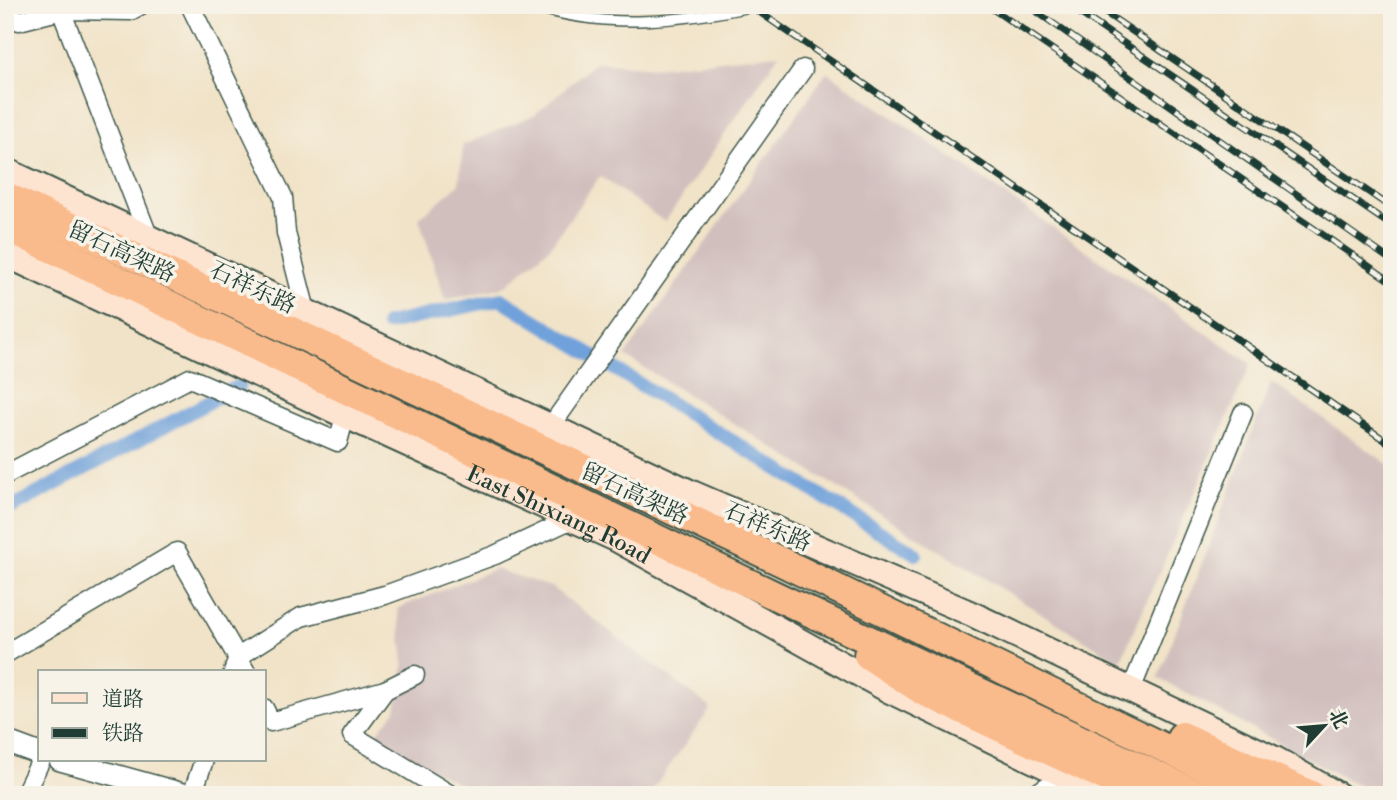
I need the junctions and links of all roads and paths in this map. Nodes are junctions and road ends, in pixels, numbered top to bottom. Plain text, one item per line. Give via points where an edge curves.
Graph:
1 (141, 5) edge
2 (190, 5) edge
3 (530, 5) edge
4 (760, 5) edge
5 (61, 8) edge
6 (5, 10) edge
7 (803, 69) dead end
8 (5, 170) edge
9 (5, 195) edge
10 (5, 226) edge
11 (149, 238) junction
12 (5, 254) edge
13 (306, 311) junction
14 (1242, 413) dead end
15 (345, 416) junction
16 (549, 439) junction
17 (5, 475) edge
18 (572, 519) junction
19 (782, 562) junction
20 (780, 598) junction
21 (5, 654) edge
22 (239, 667) edge
23 (415, 675) dead end
24 (384, 690) junction
25 (1131, 690) junction
26 (266, 712) edge
27 (5, 741) edge
28 (38, 753) edge
29 (39, 762) edge
30 (67, 762) edge
31 (203, 762) edge
32 (1064, 775) junction
33 (1198, 784) edge
34 (24, 795) edge
35 (189, 795) edge
36 (451, 795) edge
37 (1034, 795) edge
38 (1105, 795) edge
39 (1144, 795) edge
40 (1261, 795) edge
41 (1311, 795) edge
42 (1338, 795) edge

1 - 5 street via 130,10
2 - 13 street via 282,197 286,233
3 - 4 lane via 593,20 704,18
5 - 6 street via 19,22
5 - 11 street
7 - 16 street via 581,384
8 - 11 main road, 石祥东路
9 - 16 highway, 留石高架路
10 - 20 highway, 留石高架路
11 - 13 main road, 石祥东路
12 - 15 main road, East Shixiang Road
13 - 16 main road, 石祥东路
14 - 25 street
15 - 17 street via 338,442 190,378
15 - 18 main road, East Shixiang Road
16 - 19 highway, 留石高架路
16 - 25 main road, 石祥东路 via 692,493 972,614
18 - 22 street via 495,555 386,595 300,617
18 - 32 main road, East Shixiang Road via 890,691
19 - 33 highway, 留石高架路
19 - 41 highway via 866,586
20 - 33 highway, 留石高架路
20 - 39 highway via 923,691
21 - 22 street via 177,552
23 - 24 street
24 - 26 street via 271,722
24 - 36 street via 352,735
25 - 42 main road, 石祥东路 via 1275,759
27 - 28 street
29 - 34 street
30 - 35 street
31 - 35 street
32 - 37 street
32 - 38 main road, East Shixiang Road
33 - 40 highway, 留石高架路

